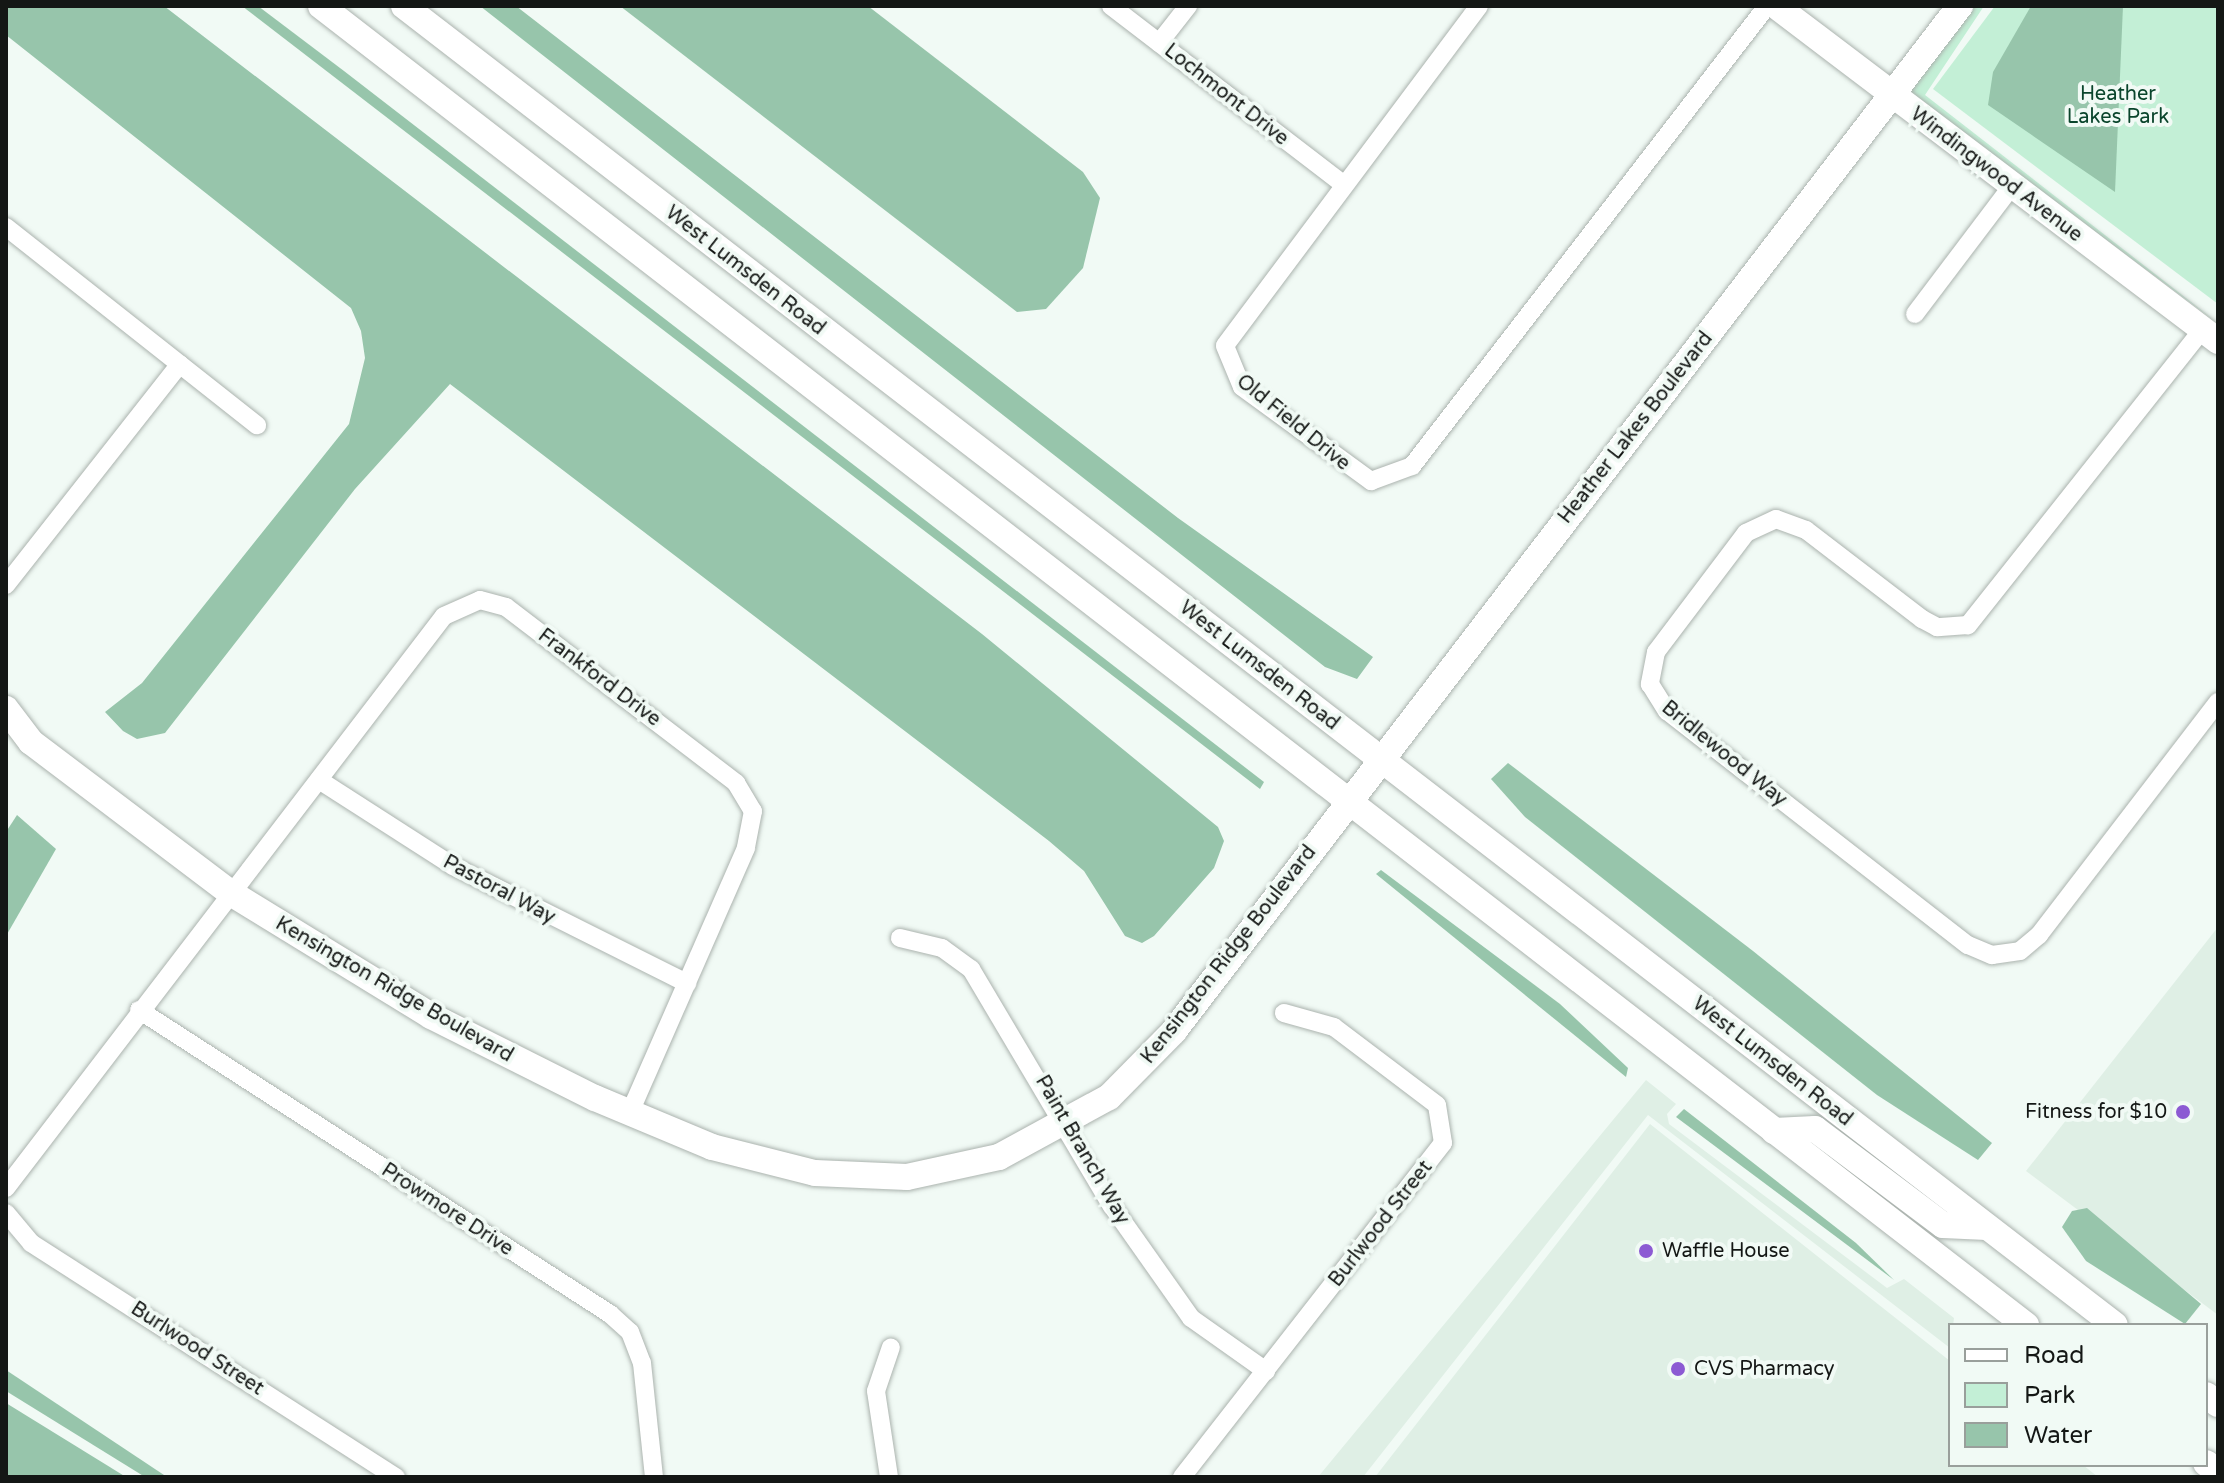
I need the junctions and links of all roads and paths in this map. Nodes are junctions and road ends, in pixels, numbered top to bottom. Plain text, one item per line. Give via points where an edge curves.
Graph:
1 (321, 6) edge
2 (404, 6) edge
3 (1111, 6) edge
4 (1188, 6) edge
5 (1479, 6) edge
6 (1767, 6) edge
7 (1776, 6) edge
8 (1960, 6) edge
9 (1159, 43) junction
10 (1891, 95) junction
11 (1342, 183) junction
12 (2011, 187) junction
13 (6, 227) edge
14 (1915, 314) dead end
15 (2210, 336) edge
16 (180, 364) junction
17 (257, 425) dead end
18 (6, 585) edge
19 (2218, 702) edge
20 (6, 709) edge
21 (19, 740) edge
22 (1381, 760) junction
23 (319, 780) junction
24 (1348, 803) junction
25 (229, 892) junction
26 (900, 938) dead end
27 (687, 983) junction
28 (139, 1010) junction
29 (1284, 1013) dead end
30 (629, 1114) junction
31 (1067, 1124) junction
32 (1774, 1131) junction
33 (6, 1188) edge
34 (6, 1213) edge
35 (1987, 1227) junction
36 (2023, 1323) edge
37 (2112, 1323) edge
38 (891, 1347) dead end
39 (1266, 1371) junction
40 (396, 1477) edge
41 (654, 1477) edge
42 (889, 1477) edge
43 (1182, 1477) edge

1 - 24 main road
2 - 22 main road, West Lumsden Road
3 - 9 street, Lochmont Drive
4 - 9 street
5 - 11 street, Old Field Drive
6 - 11 street, Old Field Drive via 1412,466 1387,481 1355,474 1242,387 1227,361 1230,331
7 - 10 main road, Windingwood Avenue
8 - 10 main road, Heather Lakes Boulevard
9 - 11 street, Lochmont Drive
10 - 12 main road, Windingwood Avenue
10 - 22 main road, Heather Lakes Boulevard
12 - 14 street
12 - 15 main road, Windingwood Avenue
13 - 16 street
15 - 19 street, Bridlewood Way via 1981,616 1937,627 1806,530 1776,519 1746,533 1656,652 1650,684 1667,711 1968,945 1992,955 2020,951 2039,935
16 - 17 street
16 - 18 street
20 - 21 main road, Kensington Ridge Boulevard
21 - 25 main road, Kensington Ridge Boulevard
22 - 24 main road, Kensington Ridge Boulevard
22 - 35 main road, West Lumsden Road
23 - 25 street, Frankford Drive
23 - 27 street, Pastoral Way via 453,866
23 - 27 street, Frankford Drive via 451,609 480,600 506,607 747,795 749,841
24 - 31 main road, Kensington Ridge Boulevard via 1174,1031 1116,1091
24 - 32 main road
25 - 28 street
25 - 30 main road, Kensington Ridge Boulevard via 431,1016
26 - 31 street, Paint Branch Way via 942,948 971,969
27 - 30 street, Frankford Drive
28 - 33 street
28 - 41 street, Prowmore Drive via 610,1314 630,1332 642,1363
29 - 39 street, Burlwood Street via 1334,1027 1437,1105 1443,1143
30 - 31 main road, Kensington Ridge Boulevard via 759,1162 874,1178 977,1164
31 - 39 street, Paint Branch Way via 1112,1206 1191,1318
32 - 35 main road via 1815,1129 1943,1225
32 - 36 main road
34 - 40 street, Burlwood Street via 31,1243
35 - 37 main road, West Lumsden Road
38 - 42 street via 876,1391
39 - 43 street, Burlwood Street

